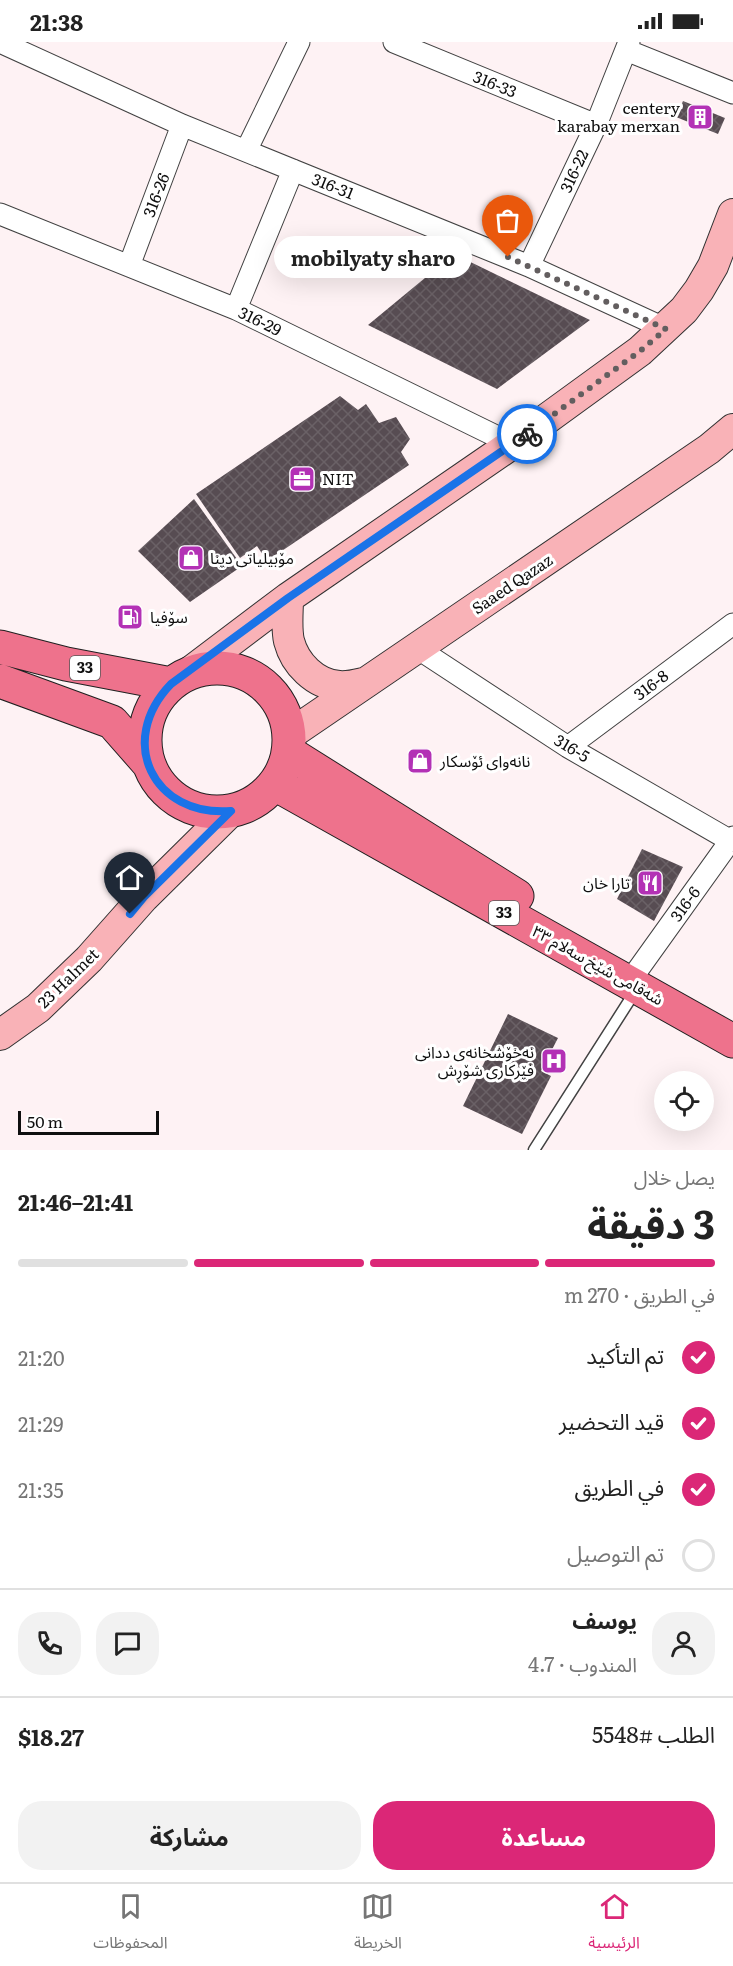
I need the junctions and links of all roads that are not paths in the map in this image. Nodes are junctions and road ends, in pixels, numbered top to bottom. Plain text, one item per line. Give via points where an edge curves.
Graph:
1 (0, 42) edge
2 (299, 42) edge
3 (394, 42) edge
4 (627, 46) edge
5 (733, 93) edge
6 (182, 125) junction
7 (596, 125) junction
8 (246, 151) junction
9 (293, 170) junction
10 (0, 214) edge
11 (733, 214) edge
12 (129, 266) junction
13 (529, 266) junction
14 (236, 309) junction
15 (666, 329) junction
16 (733, 429) edge
17 (512, 444) junction
18 (288, 598) junction
19 (733, 624) edge
20 (0, 647) edge
21 (417, 648) junction
22 (179, 680) junction
23 (0, 681) edge
24 (368, 682) junction
25 (289, 744) junction
26 (568, 747) junction
27 (148, 763) junction
28 (275, 784) junction
29 (231, 811) junction
30 (732, 839) edge
31 (637, 979) junction
32 (733, 1022) edge
33 (0, 1035) edge
34 (733, 1041) edge
35 (534, 1150) edge

1 - 6 street, 316-31
2 - 8 street
3 - 7 street, 316-33
4 - 5 street
4 - 7 street, 316-22
6 - 8 street, 316-31
6 - 12 street, 316-26
7 - 13 street, 316-22
8 - 9 street, 316-31
9 - 13 street, 316-31
9 - 14 street
10 - 12 street, 316-29
11 - 15 street via 713,266 699,290
12 - 14 street, 316-29
13 - 15 street, 316-31
14 - 17 street, 316-29
15 - 17 street
16 - 21 street, Saaed Qazaz via 710,449
17 - 18 street
18 - 22 street
18 - 24 street via 289,639 294,656 305,670 322,682 338,686
19 - 26 street, 316-8
20 - 22 main road, 33 via 66,664
21 - 24 street, Saaed Qazaz
21 - 26 street, 316-5
22 - 25 main road, 33 via 220,668 254,678 278,702 286,718
22 - 27 main road via 159,697 150,712 145,729
23 - 27 main road via 111,722
24 - 25 street, Saaed Qazaz
25 - 28 main road via 284,769
25 - 31 main road, شەقامی شێخ سەلام ٣٣ / 33
26 - 30 street, 316-5
27 - 29 main road via 161,786 180,803 214,813
28 - 29 main road via 248,806
28 - 31 main road, شەقامی شێخ سەلام ٣٣ / 33
29 - 33 street, 23 Halmet via 144,897 89,959 38,1008
30 - 31 street, 316-6
31 - 32 main road, شەقامی شێخ سەلام ٣٣ / 33
31 - 34 main road, شەقامی شێخ سەلام ٣٣ / 33
31 - 35 lane

